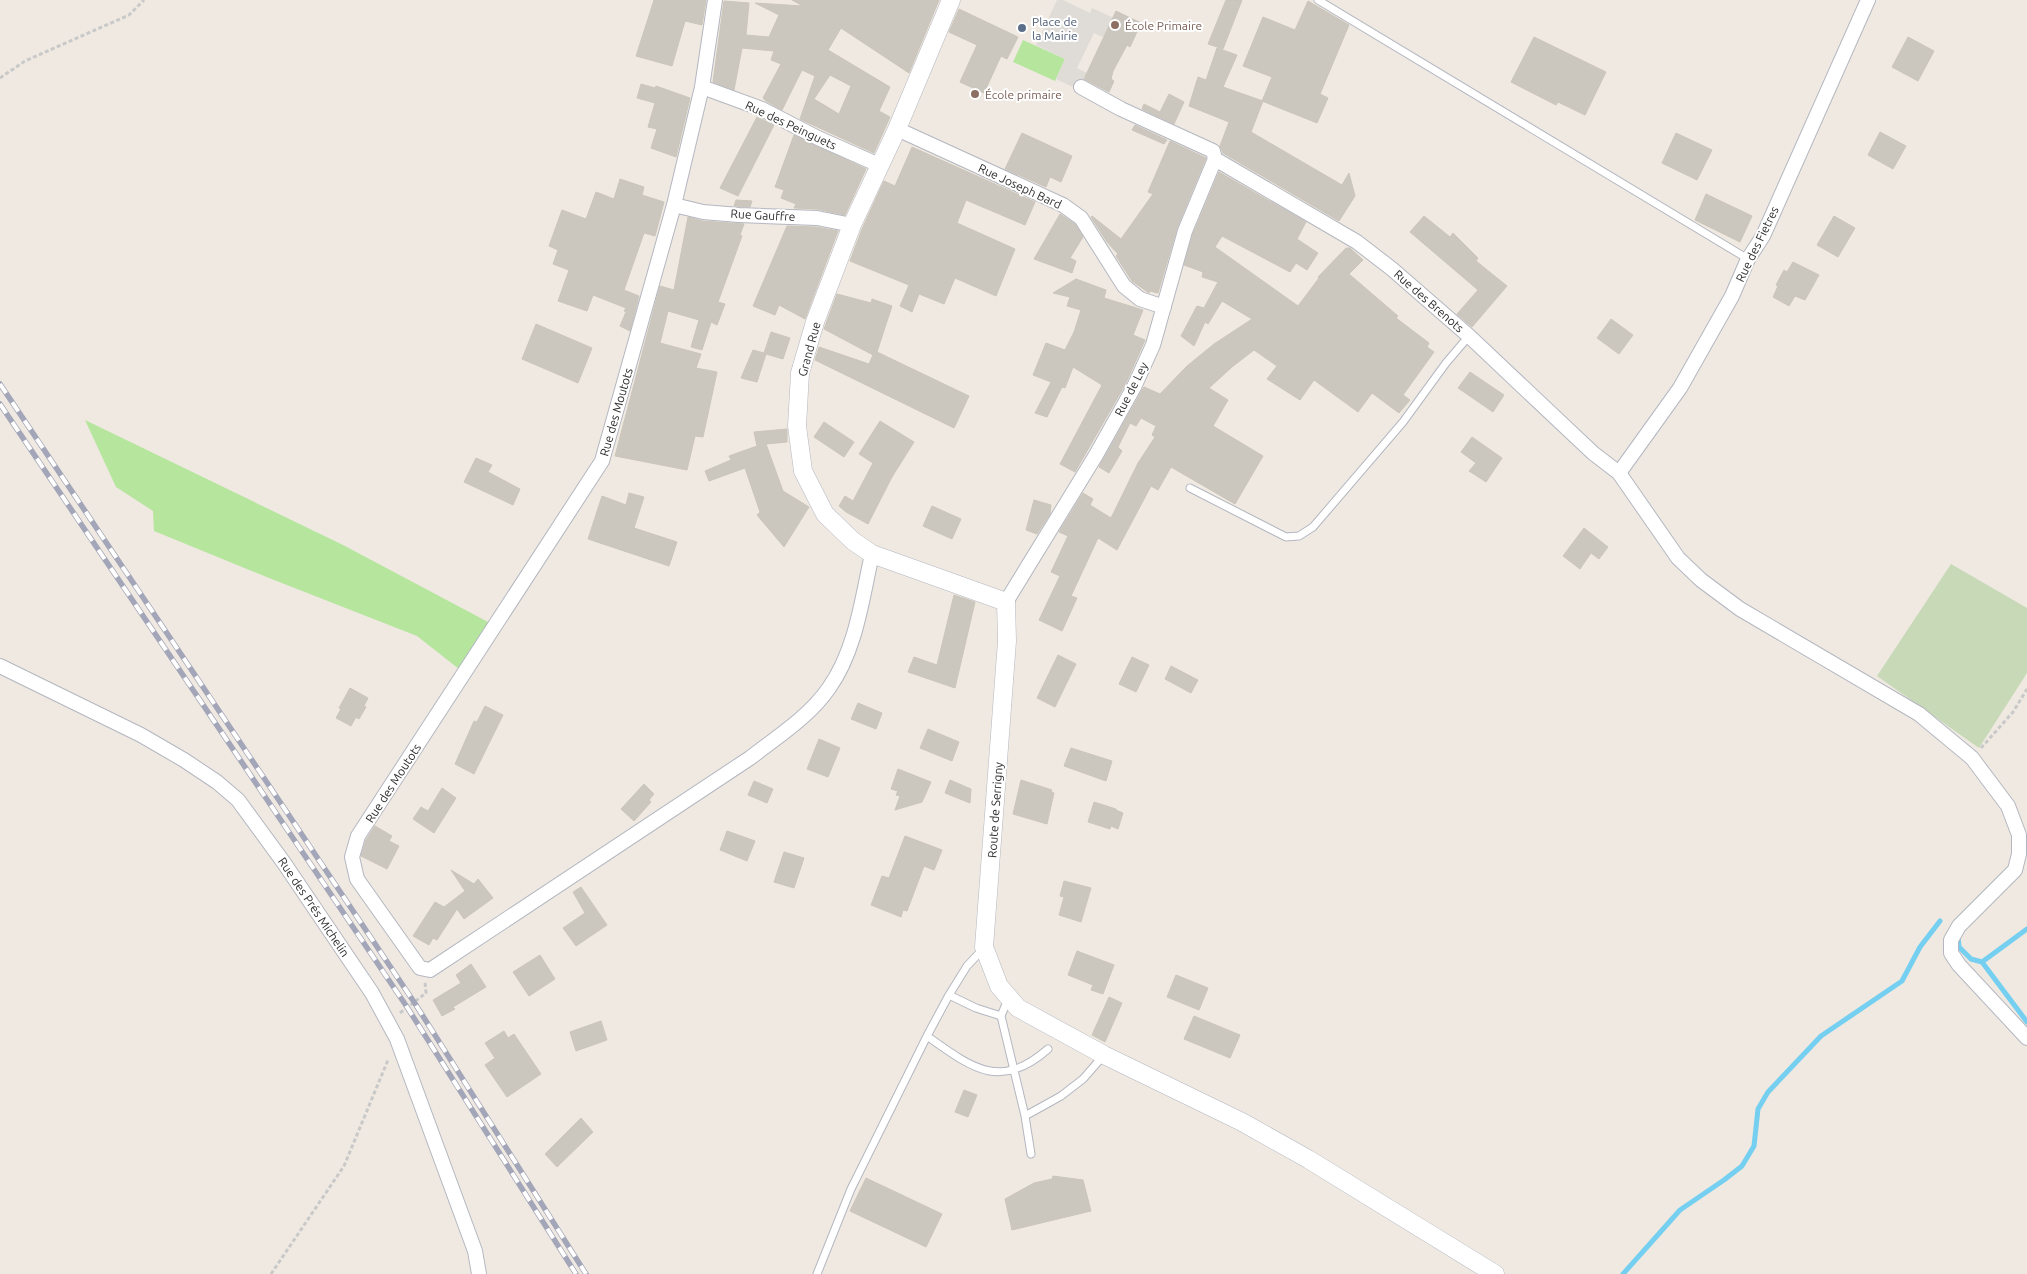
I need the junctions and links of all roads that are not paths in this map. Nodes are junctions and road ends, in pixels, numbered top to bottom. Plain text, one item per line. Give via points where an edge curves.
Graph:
1 (715, 0) edge
2 (951, 0) edge
3 (1318, 0) edge
4 (1868, 0) edge
5 (702, 87) junction
6 (1081, 87) dead end
7 (897, 129) junction
8 (1215, 159) junction
9 (879, 165) junction
10 (674, 205) junction
11 (852, 225) junction
12 (1748, 259) junction
13 (1164, 307) junction
14 (1469, 336) junction
15 (1620, 472) junction
16 (1190, 488) dead end
17 (872, 554) junction
18 (1006, 602) junction
19 (0, 666) edge
20 (984, 947) junction
21 (949, 995) junction
22 (1014, 1003) junction
23 (1001, 1016) junction
24 (927, 1036) junction
25 (2027, 1038) edge
26 (1048, 1049) dead end
27 (1104, 1055) junction
28 (1014, 1071) junction
29 (1025, 1116) junction
30 (1031, 1154) dead end
31 (479, 1274) edge
32 (817, 1274) edge
33 (1495, 1274) edge

1 - 5 street, Rue des Moutots
2 - 7 street, Grand Rue
3 - 12 lane
4 - 12 street, Rue des Fietres via 1763,236
5 - 9 street, Rue des Peinguets via 762,109
5 - 10 street, Rue des Moutots
6 - 8 street via 1213,151
7 - 9 street, Grand Rue
7 - 13 street, Rue Joseph Bard via 1064,205 1081,218 1124,286 1140,299
8 - 13 street, Rue de Ley via 1185,231
8 - 14 street, Rue des Brenots via 1357,242
9 - 11 street, Grand Rue
10 - 11 street, Rue Gauffre via 703,212 817,218
10 - 17 street, Rue des Moutots via 602,461 358,836 352,857 357,879 420,968 430,970 750,758 796,723 829,688 848,653
11 - 17 street, Grand Rue via 800,374 797,426 802,471 824,514
12 - 15 street, Rue des Fietres via 1732,296 1680,388
13 - 18 street, Rue de Ley via 1153,345 1134,387
14 - 15 street, Rue des Brenots via 1593,454
14 - 16 lane via 1403,422 1313,527 1299,536 1286,537
15 - 25 street via 1678,558 1700,580 1740,609 1919,714 1972,758 2008,806 2019,835 2015,870 1959,926 1951,940 1951,953 1959,966
17 - 18 street, Grand Rue
18 - 20 street, Route de Serrigny via 1008,641
19 - 31 street, Rue des Prés Michelin via 141,735 217,782 238,800 372,993 397,1039 475,1251
20 - 21 lane via 967,966
20 - 22 street, Route de Serrigny via 999,986
21 - 23 lane
21 - 24 lane
22 - 23 lane
22 - 27 street
23 - 28 lane
24 - 28 lane via 971,1065 997,1073
24 - 32 lane via 852,1189
26 - 28 lane
27 - 29 lane via 1083,1079
27 - 33 street via 1242,1122
28 - 29 lane
29 - 30 lane

